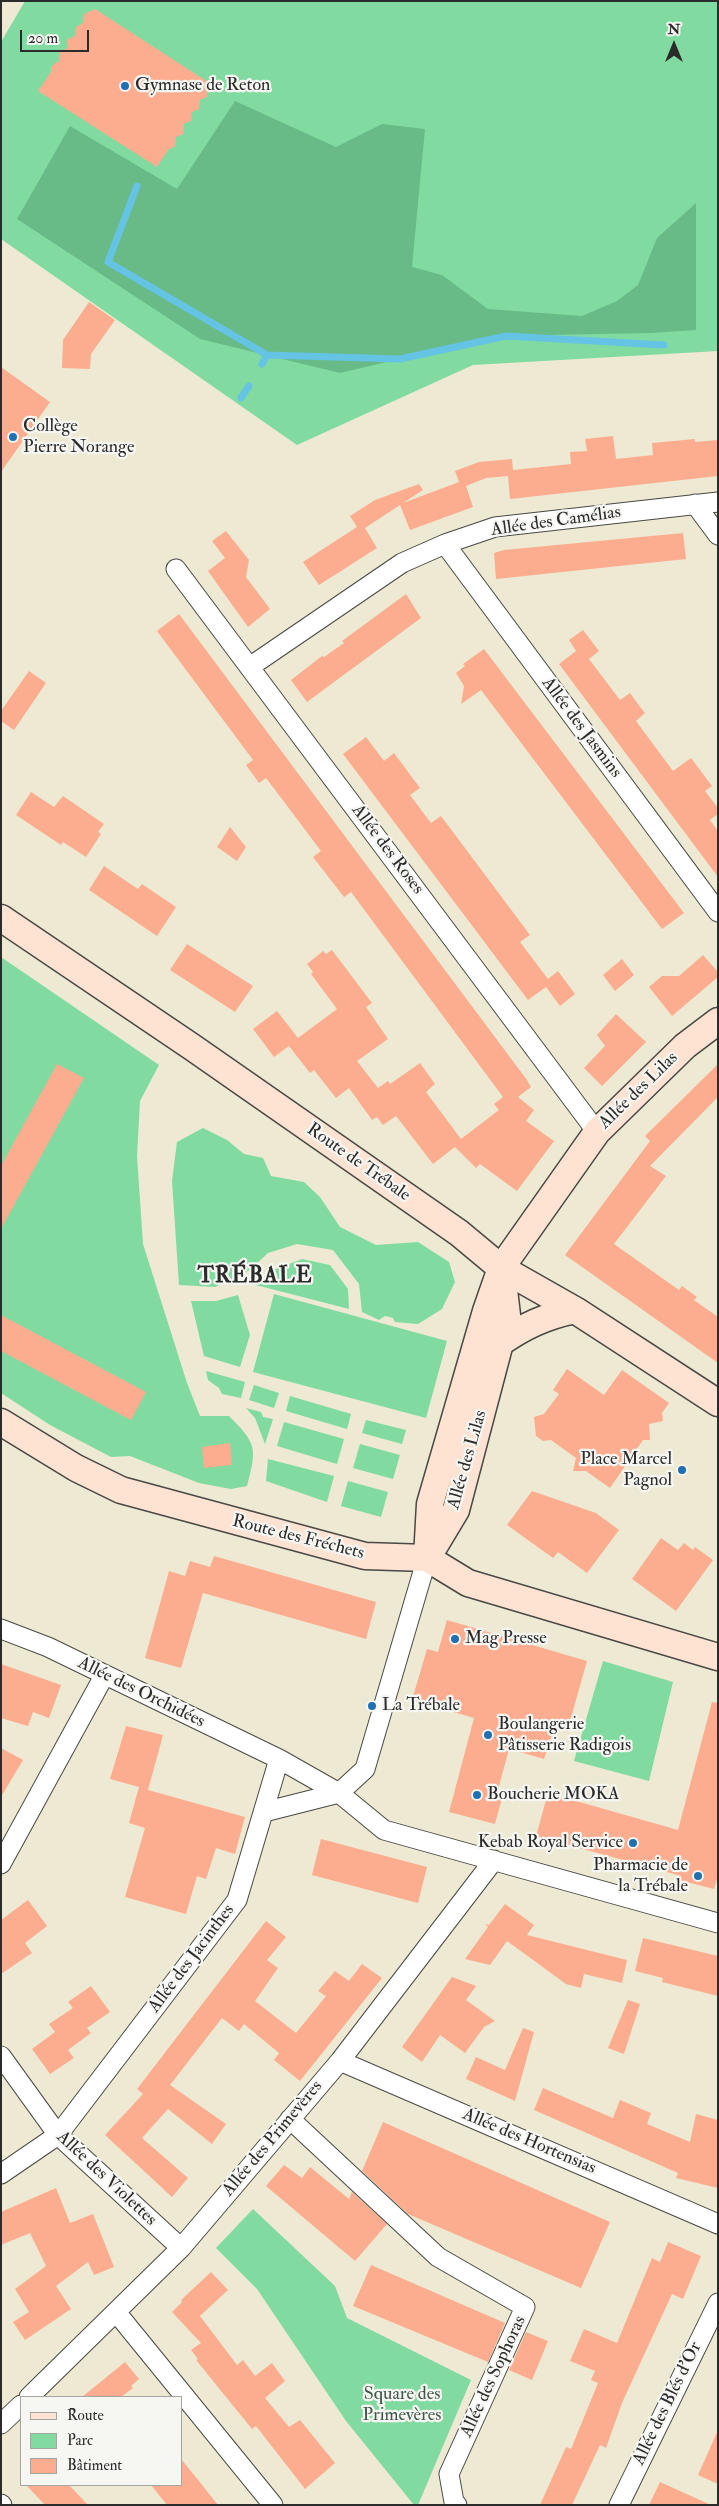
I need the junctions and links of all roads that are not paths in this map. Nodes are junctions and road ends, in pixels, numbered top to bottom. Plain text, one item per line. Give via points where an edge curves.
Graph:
1 (718, 502) edge
2 (695, 504) junction
3 (718, 535) edge
4 (444, 544) junction
5 (176, 569) dead end
6 (251, 666) junction
7 (718, 912) edge
8 (1, 918) edge
9 (718, 1021) edge
10 (597, 1132) junction
11 (501, 1268) junction
12 (575, 1310) junction
13 (500, 1343) junction
14 (718, 1404) edge
15 (1, 1422) edge
16 (427, 1558) junction
17 (1, 1629) edge
18 (718, 1657) edge
19 (104, 1676) junction
20 (279, 1759) junction
21 (339, 1793) junction
22 (264, 1812) junction
23 (494, 1860) junction
24 (1, 1864) edge
25 (718, 1923) edge
26 (1, 2056) edge
27 (340, 2061) junction
28 (290, 2119) junction
29 (58, 2135) junction
30 (1, 2174) edge
31 (718, 2224) edge
32 (181, 2248) junction
33 (718, 2303) edge
34 (116, 2312) junction
35 (30, 2396) edge
36 (20, 2405) edge
37 (1, 2424) edge
38 (273, 2505) edge
39 (457, 2505) edge
40 (619, 2505) edge

1 - 2 street, Allée des Camélias
2 - 3 street
2 - 4 street, Allée des Camélias via 495,528
4 - 6 street, Allée des Camélias via 402,562
4 - 7 street, Allée des Jasmins
5 - 6 street, Allée des Roses
6 - 10 street, Allée des Roses
8 - 11 street, Route de Trébale via 192,1047 426,1211
9 - 10 street, Allée des Lilas via 685,1046
10 - 11 street, Allée des Lilas
11 - 12 street, Route de Trébale
11 - 13 street, Allée des Lilas via 507,1315
11 - 16 street, Allée des Lilas via 430,1504
12 - 13 street via 523,1327
12 - 14 street, Route de Trébale
13 - 16 street, Allée des Lilas via 456,1510
15 - 16 street, Route des Fréchets via 76,1468 121,1490 365,1556
16 - 18 street, Route des Fréchets via 468,1583
16 - 21 street via 365,1769
17 - 19 street, Allée des Orchidées via 48,1647
19 - 20 street, Allée des Orchidées
19 - 24 street
20 - 21 street, Allée des Orchidées
20 - 22 street, Allée des Jacinthes
21 - 22 street
21 - 23 street via 384,1830
22 - 29 street, Allée des Jacinthes via 237,1900
23 - 25 street
23 - 27 street, Allée des Primevères
26 - 29 street, Allée des Violettes
27 - 28 street, Allée des Primevères
27 - 31 street, Allée des Hortensias
28 - 32 street, Allée des Primevères
28 - 39 street, Allée des Sophoras via 438,2257 526,2307 449,2474
29 - 30 street, Allée des Jacinthes
29 - 32 street, Allée des Violettes
32 - 34 street, Allée des Primevères
33 - 40 street, Allée des Blés d'Or
34 - 35 street, Allée des Primevères
34 - 38 street
36 - 37 street

